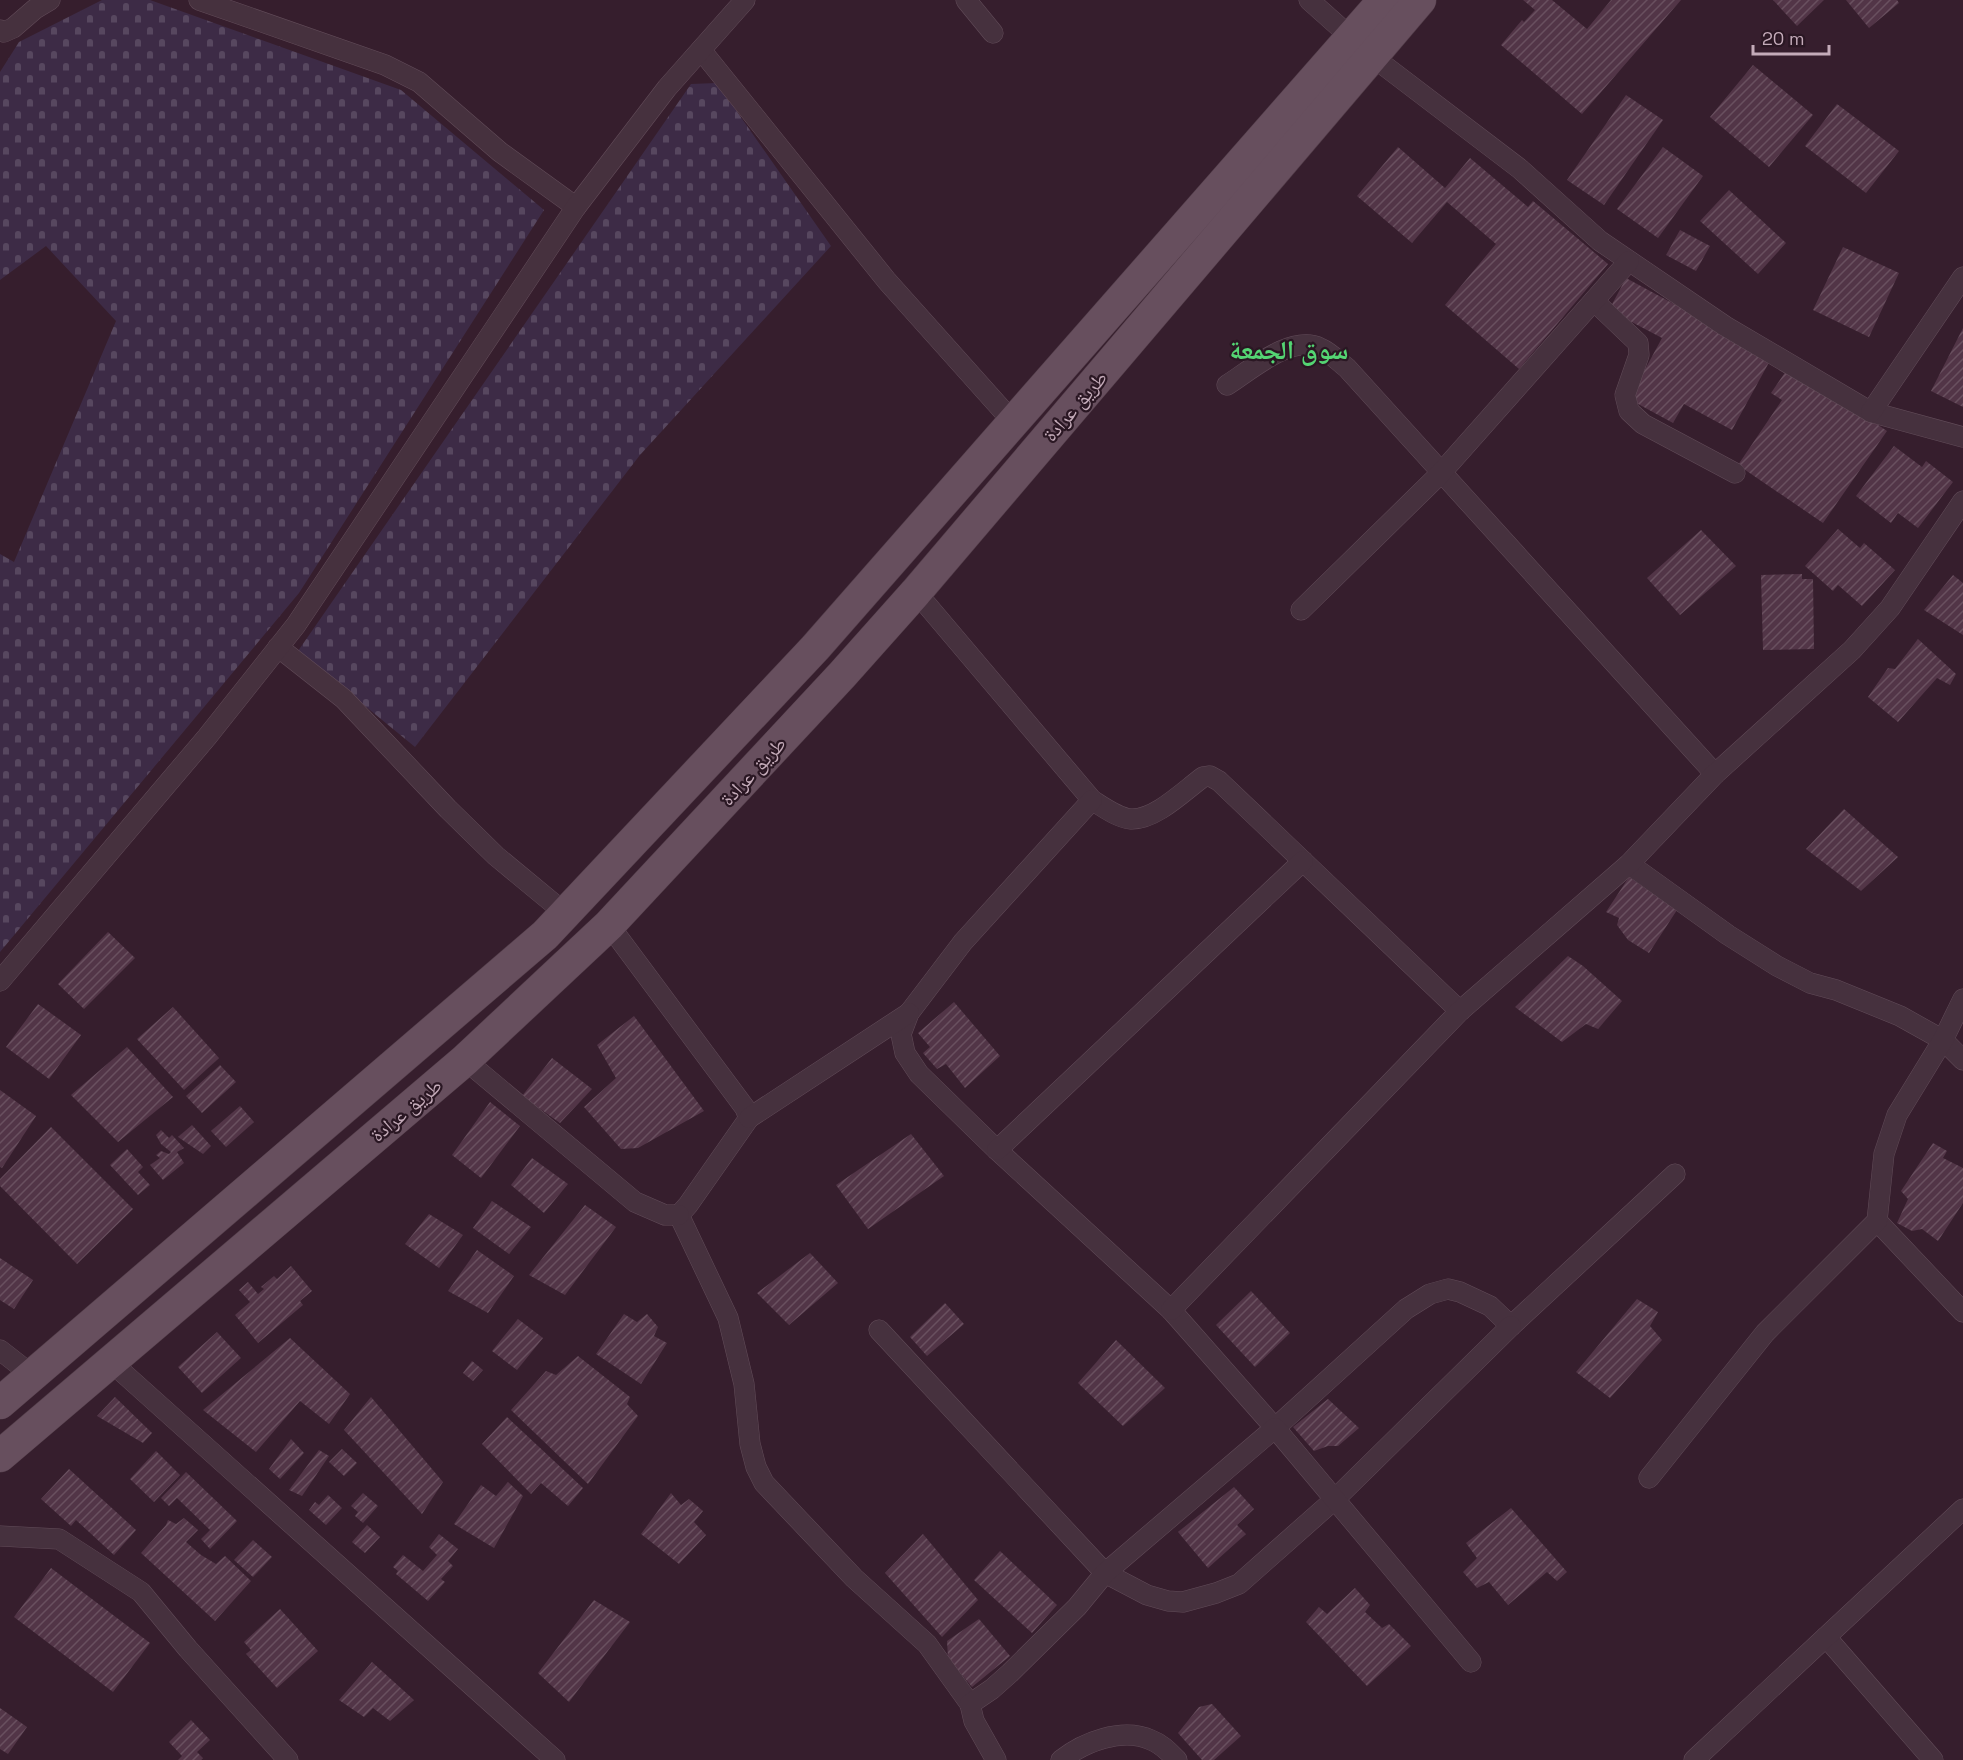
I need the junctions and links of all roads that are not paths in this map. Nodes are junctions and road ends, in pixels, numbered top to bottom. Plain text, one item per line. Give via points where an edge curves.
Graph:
1 (50, 0) edge
2 (199, 0) edge
3 (745, 0) edge
4 (966, 0) edge
5 (1309, 0) edge
6 (1384, 0) edge
7 (1420, 0) edge
8 (0, 30) edge
9 (993, 33) dead end
10 (1362, 48) junction
11 (701, 50) junction
12 (576, 207) junction
13 (1629, 261) junction
14 (1963, 277) edge
15 (1594, 301) junction
16 (1227, 385) dead end
17 (1871, 412) junction
18 (1013, 422) junction
19 (1963, 437) edge
20 (1442, 473) junction
21 (1735, 473) dead end
22 (1963, 501) edge
23 (916, 592) junction
24 (1301, 610) dead end
25 (278, 647) junction
26 (1716, 774) junction
27 (1092, 800) junction
28 (1303, 861) junction
29 (1629, 864) junction
30 (566, 913) junction
31 (609, 925) junction
32 (0, 981) edge
33 (1963, 999) edge
34 (1460, 1011) junction
35 (909, 1013) junction
36 (1943, 1040) junction
37 (465, 1060) junction
38 (1963, 1060) edge
39 (749, 1118) junction
40 (997, 1150) junction
41 (1675, 1174) dead end
42 (247, 1191) junction
43 (680, 1215) junction
44 (1876, 1221) junction
45 (274, 1222) junction
46 (1171, 1310) junction
47 (1963, 1312) edge
48 (1511, 1326) junction
49 (879, 1330) dead end
50 (0, 1350) edge
51 (111, 1362) junction
52 (32, 1375) junction
53 (0, 1403) edge
54 (1275, 1428) junction
55 (0, 1456) edge
56 (1649, 1478) dead end
57 (1335, 1499) junction
58 (1963, 1509) edge
59 (0, 1536) edge
60 (1105, 1573) junction
61 (1826, 1637) junction
62 (1471, 1662) dead end
63 (970, 1704) junction
64 (288, 1760) edge
65 (555, 1760) edge
66 (996, 1760) edge
67 (1061, 1760) edge
68 (1178, 1760) edge
69 (1694, 1760) edge
70 (1933, 1760) edge

1 - 8 street via 13,28
2 - 12 street via 385,65 419,82 500,152
3 - 11 street
4 - 9 street
5 - 10 street
6 - 10 main road, طريق عرادة
7 - 10 main road, طريق عرادة
10 - 13 street via 1520,169 1600,241
10 - 18 main road, طريق عرادة
10 - 23 main road, طريق عرادة
11 - 12 street
11 - 18 street via 887,281
12 - 25 street
13 - 15 street
13 - 17 street via 1725,326
14 - 17 street
15 - 20 street
15 - 21 street via 1638,343 1639,355 1625,395 1629,411 1643,424
16 - 20 street via 1280,350 1298,344 1319,347 1347,368
17 - 19 street
18 - 30 main road, طريق عرادة via 815,648
20 - 24 street
20 - 26 street
22 - 26 street via 1890,608 1852,650
23 - 27 street
23 - 31 main road, طريق عرادة
25 - 30 street via 344,699 496,856
25 - 32 street via 207,737
26 - 29 street
27 - 28 street via 1128,819 1145,817 1210,776
27 - 35 street via 963,942
28 - 34 street
28 - 40 street
29 - 34 street
29 - 36 street via 1777,966 1810,983 1900,1016
30 - 42 main road, طريق عرادة
31 - 37 main road, طريق عرادة
31 - 39 street
33 - 36 street
34 - 46 street
35 - 39 street
35 - 40 street via 901,1034 905,1053 919,1074
36 - 38 street
36 - 44 street via 1897,1115 1884,1154
37 - 43 street via 635,1202 665,1215
37 - 45 main road, طريق عرادة
39 - 43 street
40 - 46 street
41 - 48 street
42 - 45 main road
42 - 52 main road, طريق عرادة
43 - 63 street via 728,1318 744,1384 750,1444 764,1483 854,1578 927,1644
44 - 47 street
44 - 56 street via 1766,1333
45 - 51 main road, طريق عرادة
46 - 54 street
48 - 54 street via 1490,1306 1460,1292 1448,1289 1431,1294 1406,1309
48 - 57 street
49 - 60 street
50 - 52 street
51 - 55 main road, طريق عرادة
51 - 65 street
52 - 53 main road, طريق عرادة
54 - 57 street
54 - 60 street
57 - 60 street via 1239,1584 1216,1593 1183,1602 1168,1601
57 - 62 street
58 - 61 street
59 - 64 street via 59,1539 141,1592
60 - 63 street via 1077,1607 1010,1673
61 - 69 street
61 - 70 street
63 - 66 street via 974,1721
67 - 68 street via 1083,1744 1110,1736 1135,1736 1164,1747

